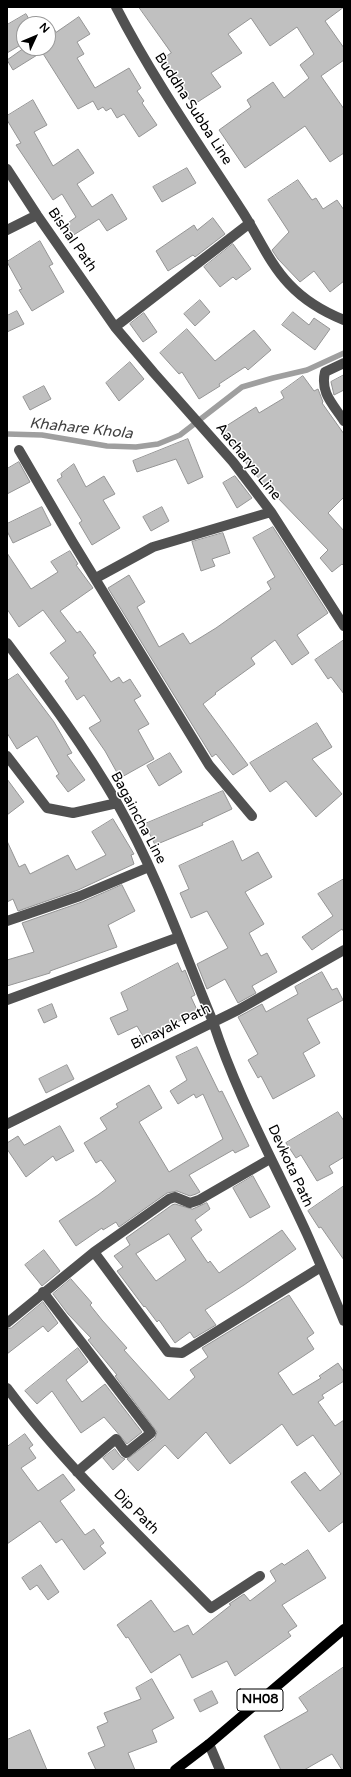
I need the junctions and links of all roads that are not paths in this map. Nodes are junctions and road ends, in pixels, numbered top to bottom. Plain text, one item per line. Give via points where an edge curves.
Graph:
1 (116, 7) edge
2 (7, 169) edge
3 (37, 215) junction
4 (250, 223) junction
5 (7, 230) edge
6 (344, 320) edge
7 (115, 327) junction
8 (344, 363) edge
9 (344, 421) edge
10 (19, 450) dead end
11 (271, 512) junction
12 (96, 578) junction
13 (344, 626) edge
14 (7, 643) edge
15 (7, 756) edge
16 (117, 803) junction
17 (252, 816) dead end
18 (149, 867) junction
19 (7, 921) edge
20 (179, 937) junction
21 (344, 950) edge
22 (7, 1000) edge
23 (213, 1022) junction
24 (7, 1124) edge
25 (270, 1159) junction
26 (94, 1252) junction
27 (321, 1266) junction
28 (43, 1292) junction
29 (344, 1321) edge
30 (7, 1323) edge
31 (7, 1388) edge
32 (77, 1472) junction
33 (260, 1576) dead end
34 (344, 1629) edge
35 (209, 1744) junction
36 (175, 1770) edge
37 (220, 1770) edge

1 - 4 street, Buddha Subba Line via 140,53
2 - 3 street, Bishal Path
3 - 5 street
3 - 7 street, Bishal Path
4 - 6 street, Buddha Subba Line via 273,265 289,284 312,303
4 - 7 street
7 - 11 street, Aacharya Line via 233,462
8 - 9 street via 325,372 322,382 325,392
10 - 12 street
11 - 12 street via 153,547
11 - 13 street, Aacharya Line
12 - 17 street via 209,766
14 - 16 street, Bagaincha Line via 60,714
15 - 16 street via 47,808 73,814
16 - 18 street, Bagaincha Line
18 - 19 street via 80,896
18 - 20 street, Bagaincha Line
20 - 22 street
20 - 23 street, Bagaincha Line
21 - 23 street, Binayak Path via 300,977
23 - 24 street, Binayak Path
23 - 25 street, Devkota Path
25 - 26 street via 199,1200 190,1203 175,1197 169,1199
25 - 27 street, Devkota Path
26 - 27 street via 168,1352 182,1353
26 - 28 street
27 - 29 street, Devkota Path
28 - 30 street
28 - 32 street via 151,1433 126,1453 116,1439
31 - 32 street, Dip Path via 31,1420
32 - 33 street, Dip Path via 211,1608
34 - 35 main road, NH08
35 - 36 main road, NH08
35 - 37 street

